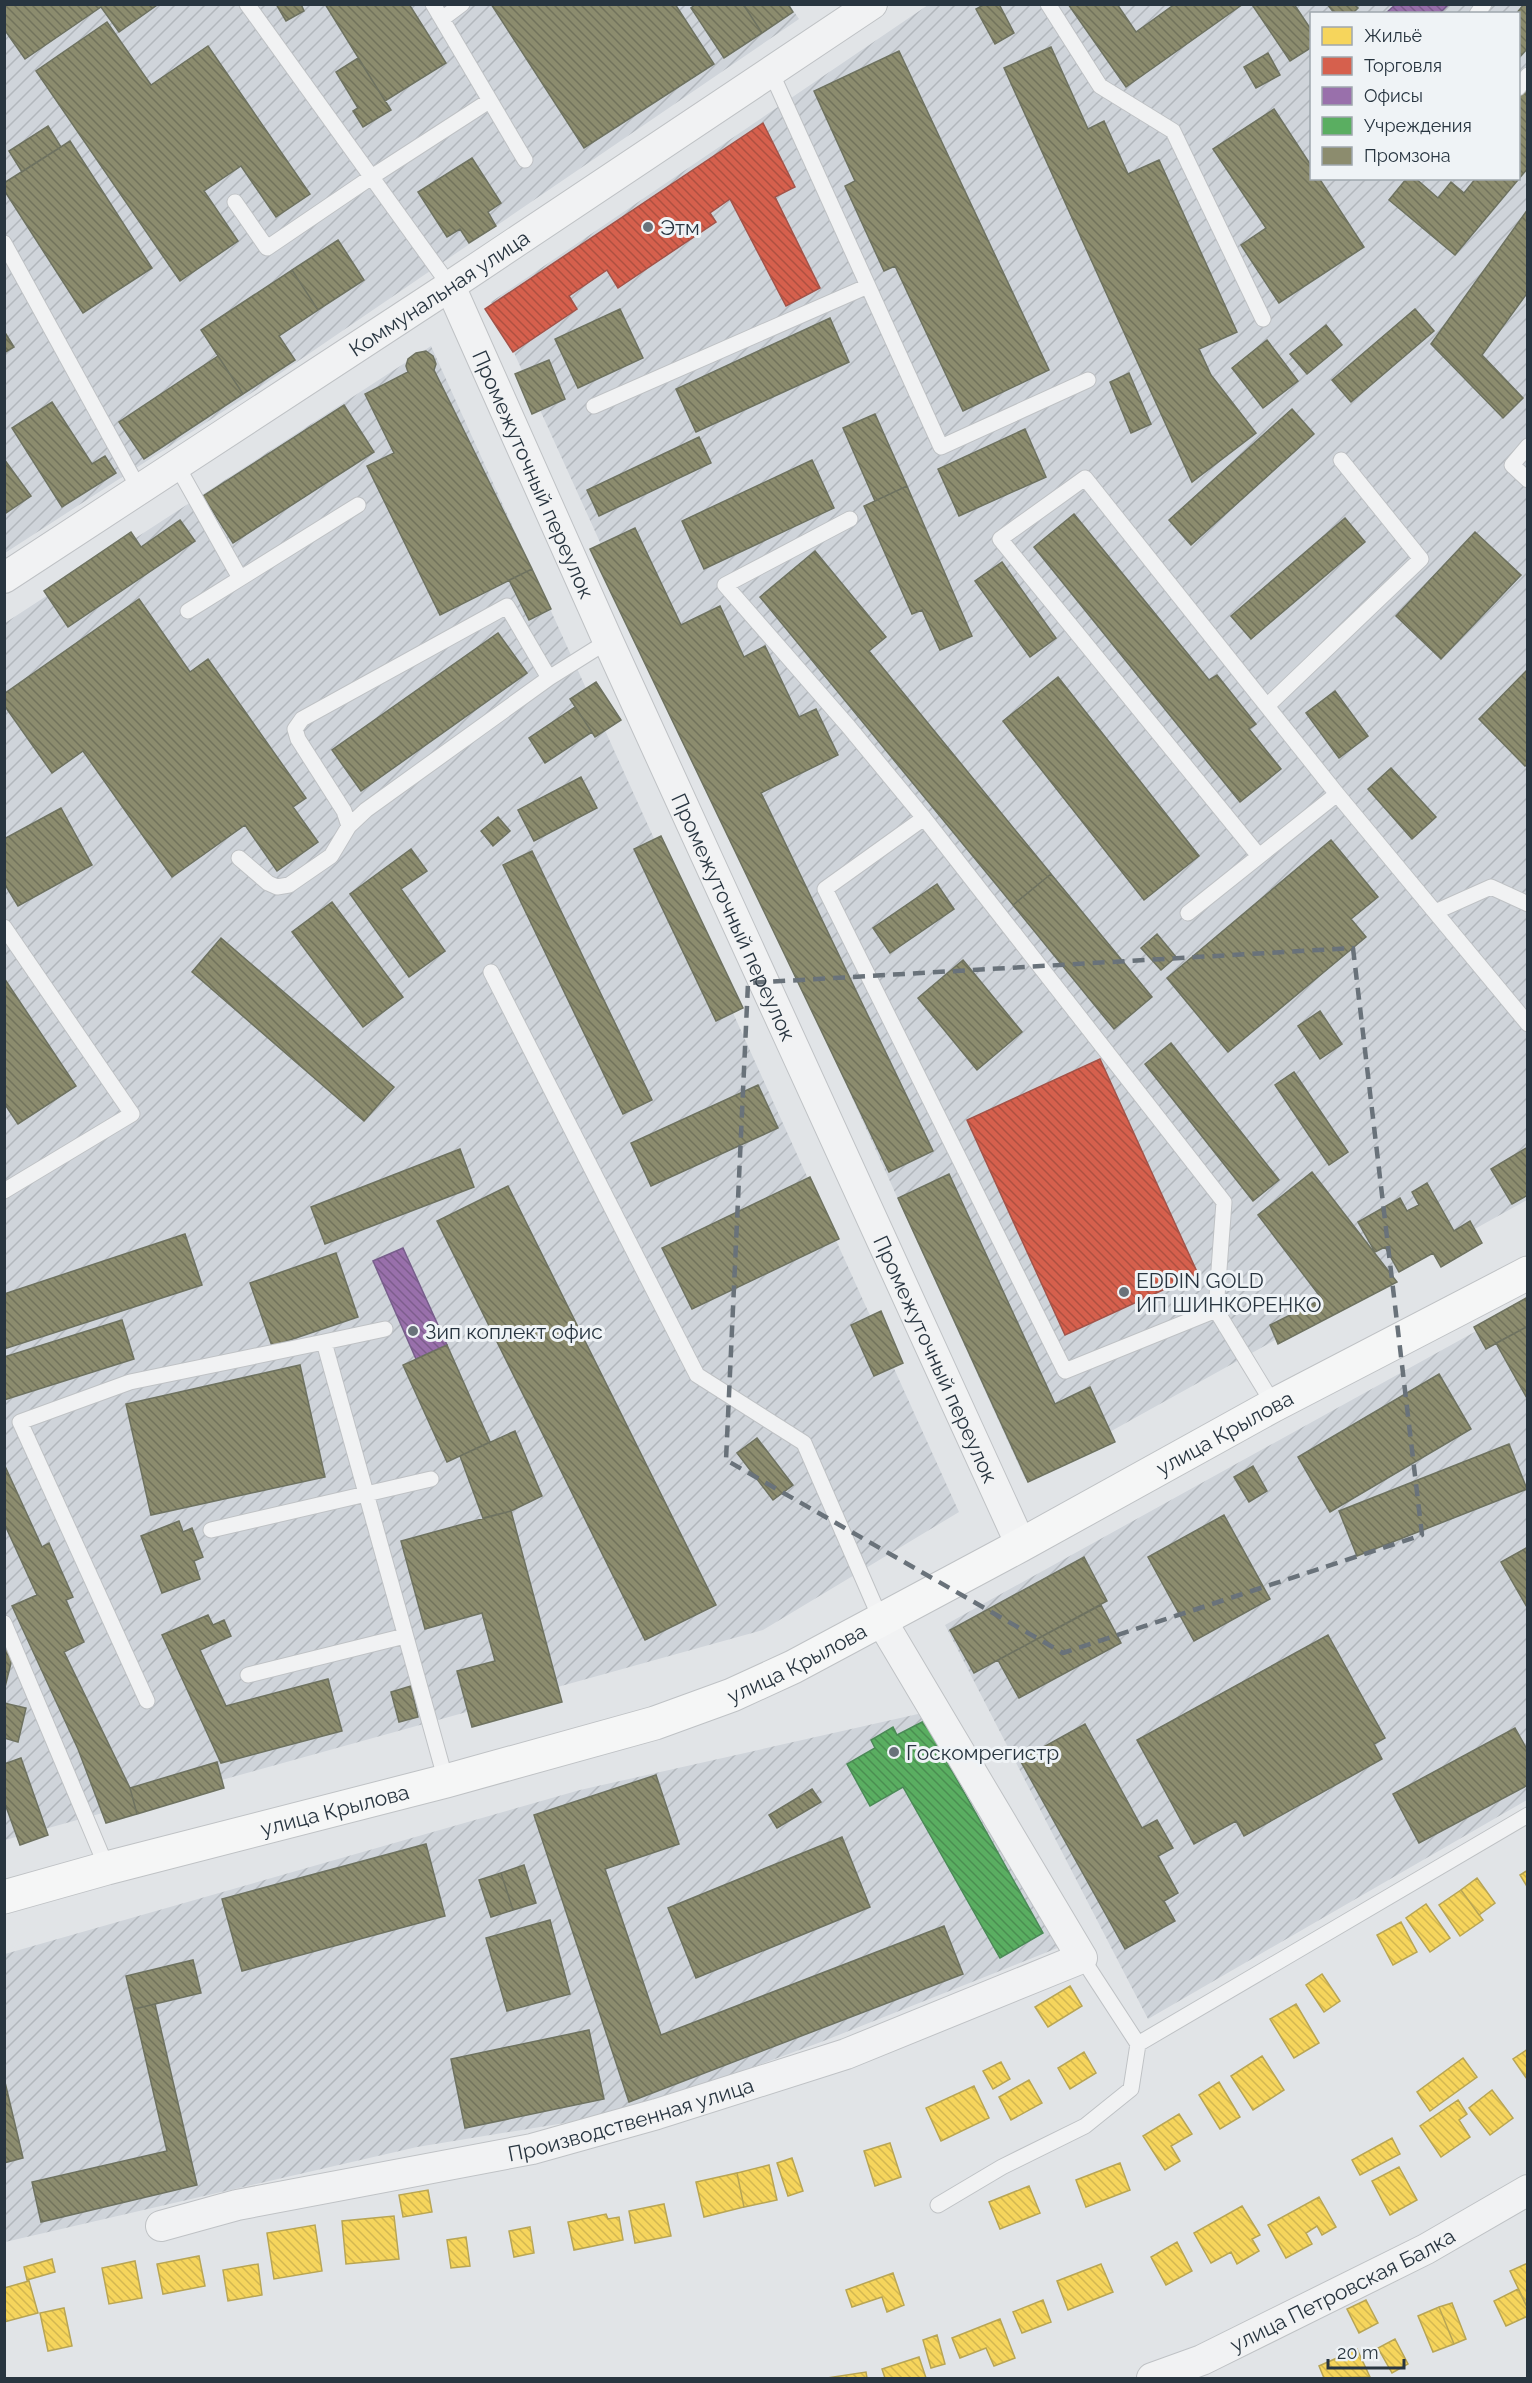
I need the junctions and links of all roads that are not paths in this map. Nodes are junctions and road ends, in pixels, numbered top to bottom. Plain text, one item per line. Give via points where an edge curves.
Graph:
1 (247, 4) edge
2 (434, 4) edge
3 (462, 4) edge
4 (1048, 4) edge
5 (865, 7) edge
6 (442, 19) junction
7 (771, 72) junction
8 (489, 101) junction
9 (525, 160) dead end
10 (373, 176) junction
11 (235, 202) dead end
12 (4, 243) edge
13 (10, 268) edge
14 (450, 286) junction
15 (868, 286) junction
16 (1263, 319) dead end
17 (1088, 380) dead end
18 (594, 406) dead end
19 (1527, 446) edge
20 (1341, 460) dead end
21 (176, 465) junction
22 (1527, 480) edge
23 (139, 489) junction
24 (358, 505) dead end
25 (850, 519) dead end
26 (4, 578) edge
27 (240, 578) junction
28 (188, 611) dead end
29 (608, 641) junction
30 (549, 678) junction
31 (1266, 706) junction
32 (1337, 794) junction
33 (924, 818) junction
34 (349, 826) junction
35 (1259, 856) junction
36 (239, 858) dead end
37 (1527, 904) edge
38 (1435, 912) junction
39 (1188, 913) dead end
40 (4, 927) edge
41 (491, 972) dead end
42 (1527, 1024) edge
43 (4, 1191) edge
44 (1527, 1273) edge
45 (1216, 1310) junction
46 (385, 1329) dead end
47 (324, 1342) junction
48 (1274, 1405) junction
49 (431, 1479) dead end
50 (366, 1496) junction
51 (211, 1530) dead end
52 (1021, 1545) junction
53 (881, 1620) junction
54 (4, 1623) edge
55 (405, 1636) junction
56 (248, 1675) dead end
57 (147, 1701) dead end
58 (446, 1781) junction
59 (1527, 1815) edge
60 (107, 1868) junction
61 (4, 1896) edge
62 (1082, 1958) junction
63 (1138, 2044) junction
64 (1527, 2190) edge
65 (938, 2205) dead end
66 (161, 2226) dead end
67 (1152, 2379) edge

1 - 10 lane
2 - 6 lane
3 - 6 lane
4 - 16 lane via 1100,86 1173,131
5 - 7 street, Коммунальная улица
6 - 8 lane
7 - 14 street, Коммунальная улица
7 - 15 lane
8 - 9 lane
8 - 10 lane
10 - 11 lane via 267,248
10 - 14 lane
12 - 13 lane
13 - 23 lane
14 - 21 street, Коммунальная улица
14 - 29 street, Промежуточный переулок
15 - 17 lane via 941,447
15 - 18 lane
19 - 22 lane via 1512,465
20 - 31 lane via 1421,559
21 - 23 street, Коммунальная улица
21 - 27 lane
23 - 26 street, Коммунальная улица
24 - 27 lane
25 - 33 lane via 725,585
27 - 28 lane
29 - 30 lane
29 - 52 street, Промежуточный переулок
30 - 34 lane
30 - 34 lane via 507,606 302,719 295,729 298,739 344,811
31 - 32 lane
31 - 35 lane via 1085,478 1000,539
32 - 35 lane
32 - 38 lane
33 - 45 lane via 1224,1202
33 - 45 lane via 825,889 1065,1371
34 - 36 lane via 332,856 289,885 277,887 268,883
35 - 39 lane
37 - 38 lane via 1491,886
38 - 42 lane
40 - 43 lane via 132,1114
41 - 53 lane via 697,1375 804,1443
44 - 48 main road, улица Крылова
45 - 48 lane
46 - 47 lane
47 - 50 lane
47 - 57 lane via 130,1382 20,1422
48 - 52 main road, улица Крылова
49 - 50 lane
50 - 51 lane
50 - 55 lane
52 - 53 main road, улица Крылова
53 - 58 main road, улица Крылова via 732,1695 655,1723
53 - 62 street
54 - 60 lane
55 - 56 lane
55 - 58 lane
58 - 60 main road, улица Крылова
59 - 63 lane
60 - 61 main road, улица Крылова
62 - 63 lane
62 - 66 street, Производственная улица via 846,2054 657,2114 532,2149 237,2205
63 - 65 lane via 1131,2089 1085,2126 1002,2167
64 - 67 street, улица Петровская Балка via 1426,2249 1202,2360

